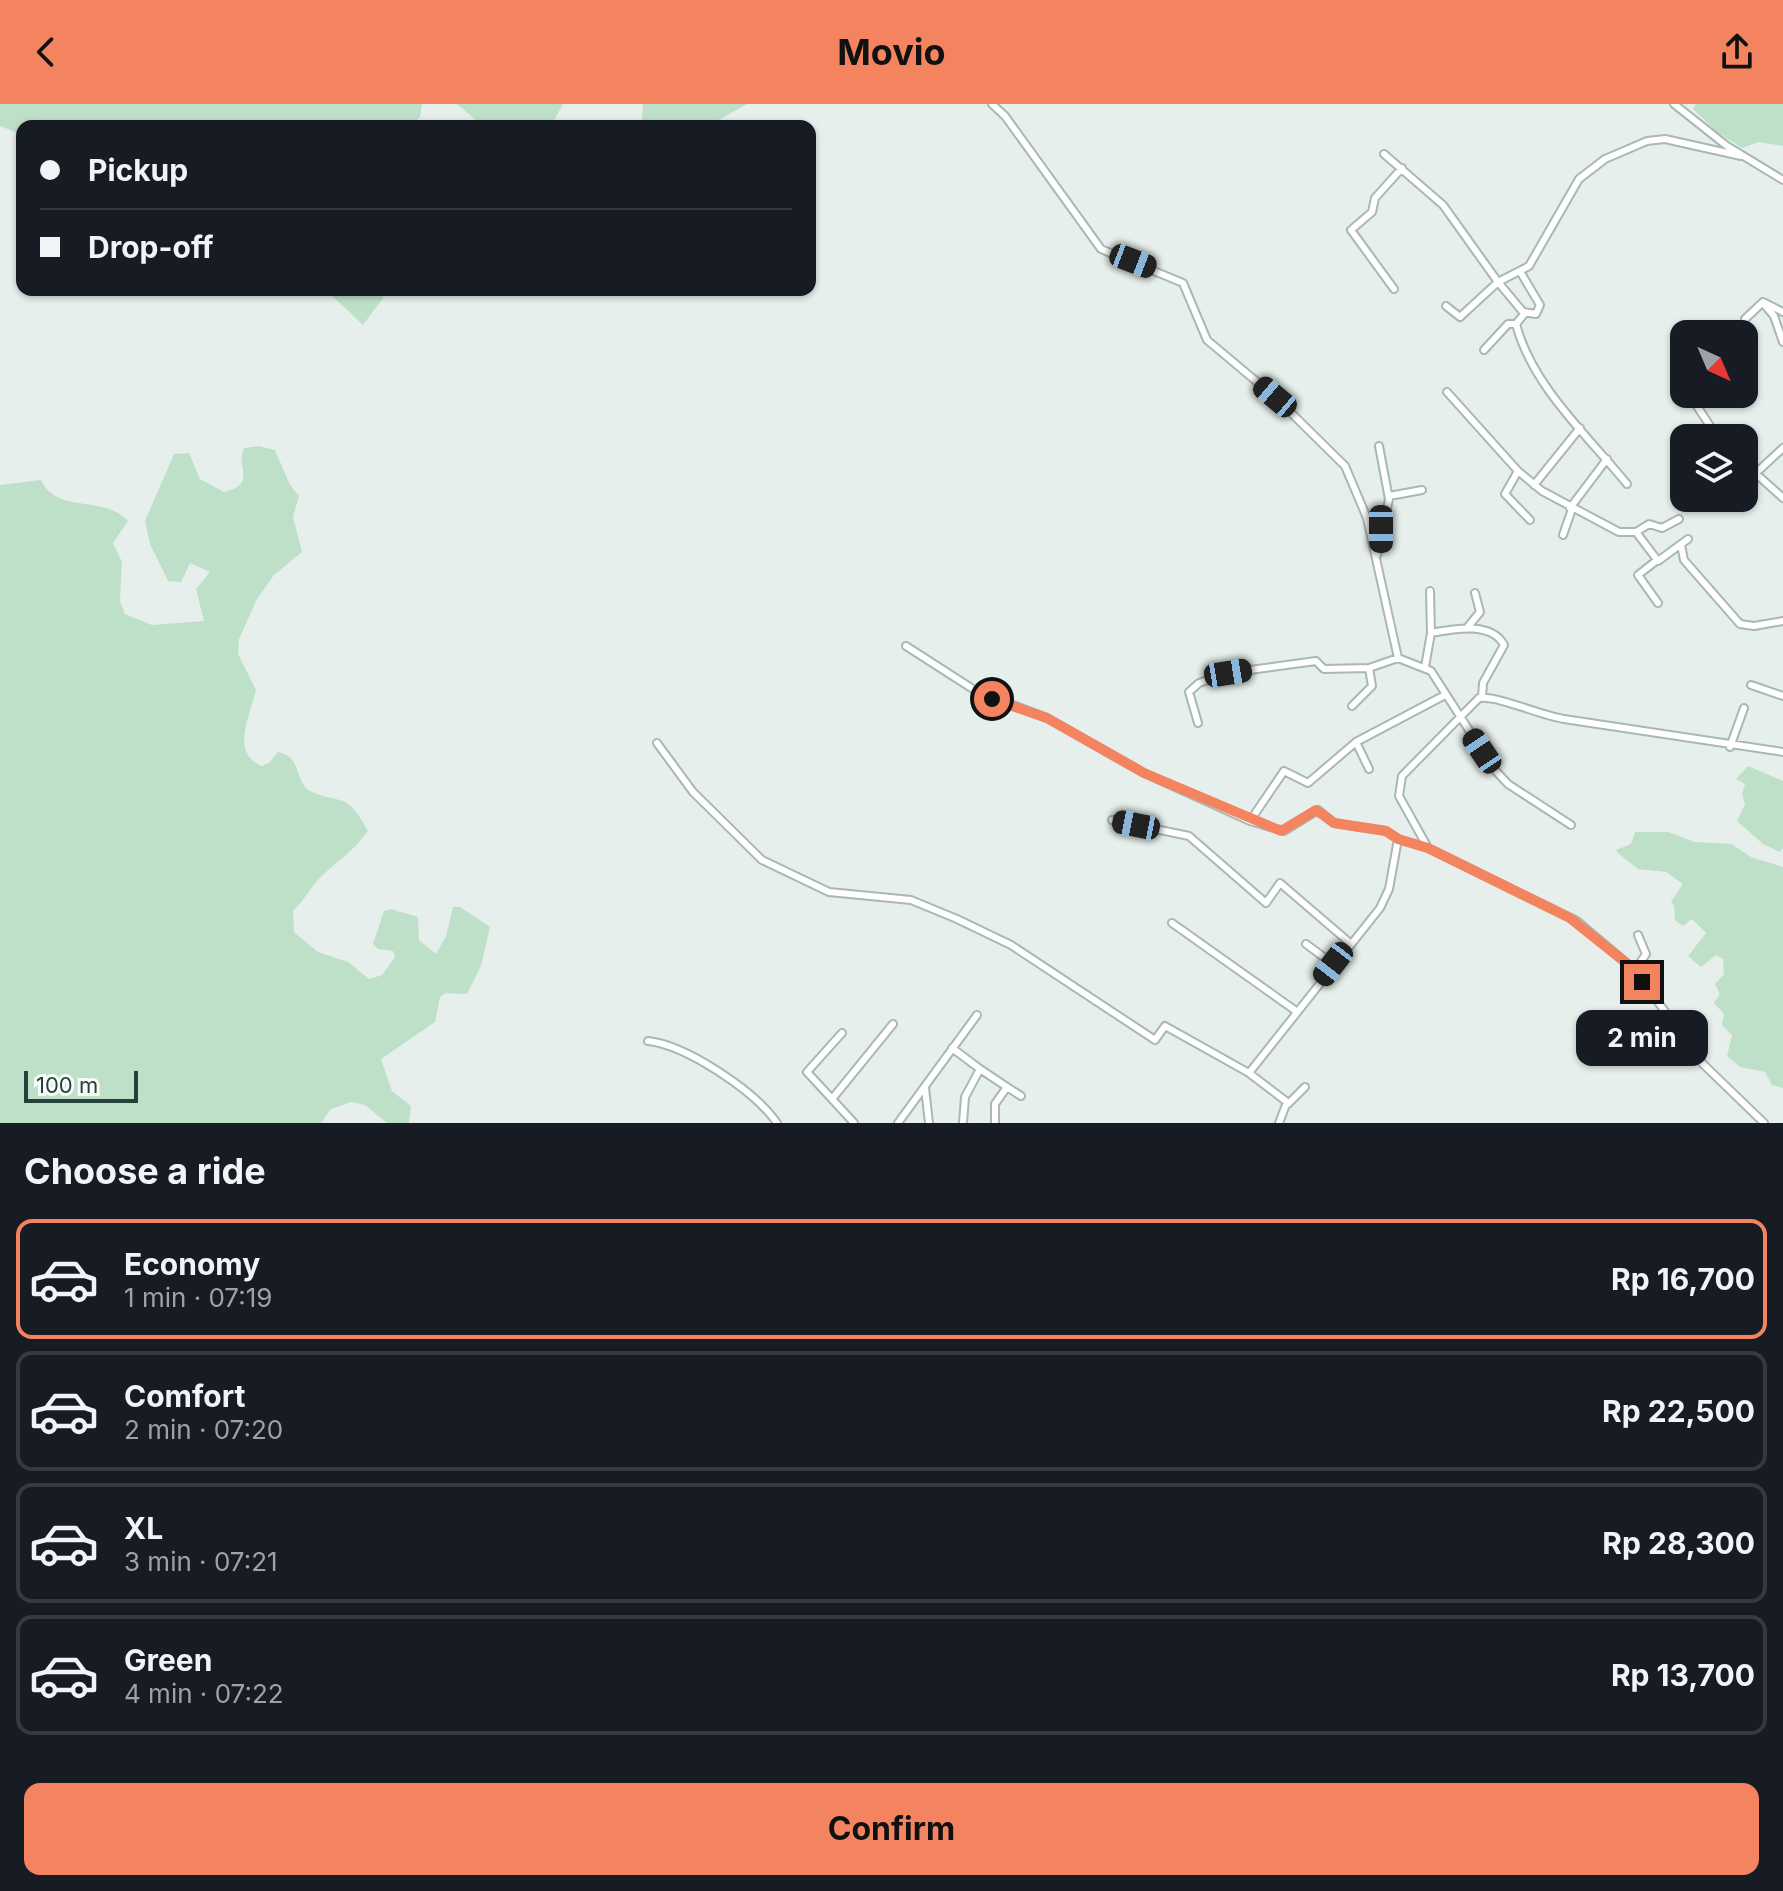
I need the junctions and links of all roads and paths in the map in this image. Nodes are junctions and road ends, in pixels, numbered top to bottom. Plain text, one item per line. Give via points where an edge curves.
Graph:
1 (992, 104) edge
2 (1674, 104) edge
3 (1384, 154) dead end
4 (1741, 156) junction
5 (1402, 168) junction
6 (1783, 180) edge
7 (1521, 273) junction
8 (1498, 282) junction
9 (1394, 289) dead end
10 (1763, 302) junction
11 (1446, 306) dead end
12 (1783, 312) edge
13 (1525, 313) junction
14 (1745, 319) dead end
15 (1516, 324) junction
16 (1783, 342) edge
17 (1484, 350) dead end
18 (1447, 392) dead end
19 (1580, 428) junction
20 (1379, 446) dead end
21 (1783, 448) edge
22 (1607, 459) junction
23 (1518, 471) junction
24 (1758, 471) edge
25 (1758, 475) edge
26 (1627, 484) dead end
27 (1534, 485) junction
28 (1422, 490) dead end
29 (1389, 496) junction
30 (1783, 498) edge
31 (1571, 509) junction
32 (1679, 519) dead end
33 (1530, 520) dead end
34 (1636, 532) junction
35 (1563, 535) dead end
36 (1688, 539) dead end
37 (1681, 545) junction
38 (1377, 555) junction
39 (1656, 561) junction
40 (1430, 591) dead end
41 (1475, 593) dead end
42 (1658, 603) dead end
43 (1783, 621) edge
44 (1467, 628) junction
45 (1431, 633) junction
46 (906, 646) dead end
47 (1398, 658) junction
48 (1425, 667) junction
49 (1369, 668) junction
50 (1751, 685) dead end
51 (1445, 695) junction
52 (1783, 696) edge
53 (1482, 697) junction
54 (1352, 706) dead end
55 (1744, 708) dead end
56 (1458, 715) junction
57 (1198, 723) dead end
58 (1356, 742) junction
59 (657, 743) dead end
60 (1730, 747) junction
61 (1783, 752) edge
62 (1369, 769) dead end
63 (1112, 820) dead end
64 (1250, 821) junction
65 (1571, 825) dead end
66 (1398, 839) junction
67 (1428, 848) junction
68 (1172, 923) dead end
69 (1638, 935) dead end
70 (1350, 943) junction
71 (1306, 944) dead end
72 (1333, 964) junction
73 (1635, 970) junction
74 (1296, 1011) junction
75 (977, 1015) dead end
76 (893, 1024) dead end
77 (842, 1033) dead end
78 (648, 1041) dead end
79 (952, 1048) junction
80 (980, 1069) junction
81 (1249, 1073) junction
82 (1007, 1087) junction
83 (1305, 1087) dead end
84 (925, 1088) junction
85 (1021, 1096) dead end
86 (832, 1099) junction
87 (1288, 1104) junction
88 (777, 1123) edge
89 (854, 1123) edge
90 (898, 1123) edge
91 (929, 1123) edge
92 (963, 1123) edge
93 (995, 1123) edge
94 (1279, 1123) edge
95 (1764, 1123) edge

1 - 38 street via 1101,249 1183,283 1207,340 1339,457 1362,504
2 - 4 street
3 - 5 street
4 - 6 street
4 - 7 street via 1654,139 1605,159 1579,179
5 - 8 street via 1450,213
5 - 9 street via 1375,198 1372,212 1351,230
7 - 8 street
7 - 13 street via 1540,305 1536,314
8 - 11 street via 1460,317
8 - 13 street
10 - 12 street
10 - 14 street
10 - 16 street
13 - 15 street
15 - 17 street via 1508,324
15 - 19 street via 1529,358
18 - 23 street
19 - 22 street
19 - 27 street
20 - 29 street
21 - 24 street
22 - 26 street
22 - 31 street
23 - 27 street
23 - 33 street via 1505,494
25 - 30 street
27 - 31 street
28 - 29 street
29 - 38 street
31 - 34 street via 1626,534
31 - 35 street
32 - 34 street
34 - 39 street
36 - 37 street
37 - 39 street
37 - 43 street via 1684,560 1740,624
38 - 47 street
39 - 42 street via 1638,575
40 - 45 street
41 - 44 street via 1480,612
44 - 45 street
44 - 53 street via 1504,644 1483,683
45 - 48 street
46 - 64 street via 976,691 1047,718 1144,773
47 - 48 street
47 - 49 street
48 - 51 street
49 - 54 street via 1372,686
49 - 57 street via 1324,669 1316,661 1213,677 1188,693
50 - 52 street
51 - 56 street
51 - 58 street
53 - 56 street
53 - 60 street via 1537,714
55 - 60 street
56 - 65 street via 1508,784
56 - 67 street via 1405,770 1399,784 1399,796
58 - 62 street
58 - 64 street via 1308,783 1284,771
59 - 81 street via 693,792 768,863 829,892 929,907 1011,945 1155,1040 1165,1026
60 - 61 street
63 - 70 street via 1189,836 1266,903 1280,883
64 - 66 street via 1284,831 1316,810 1334,823 1376,828
66 - 67 street
66 - 70 street via 1387,895
67 - 73 street via 1570,918
68 - 74 street
69 - 73 street via 1646,954
70 - 72 street
71 - 72 street
72 - 74 street
73 - 95 street via 1702,1063
74 - 81 street
75 - 79 street
76 - 86 street
77 - 86 street via 807,1072
78 - 88 street via 667,1044 723,1076 763,1105
79 - 80 street
79 - 84 street
80 - 82 street
80 - 92 street via 965,1097
81 - 87 street
82 - 85 street
82 - 93 street via 995,1104
83 - 87 street
84 - 90 street
84 - 91 street
86 - 89 street
87 - 94 street

